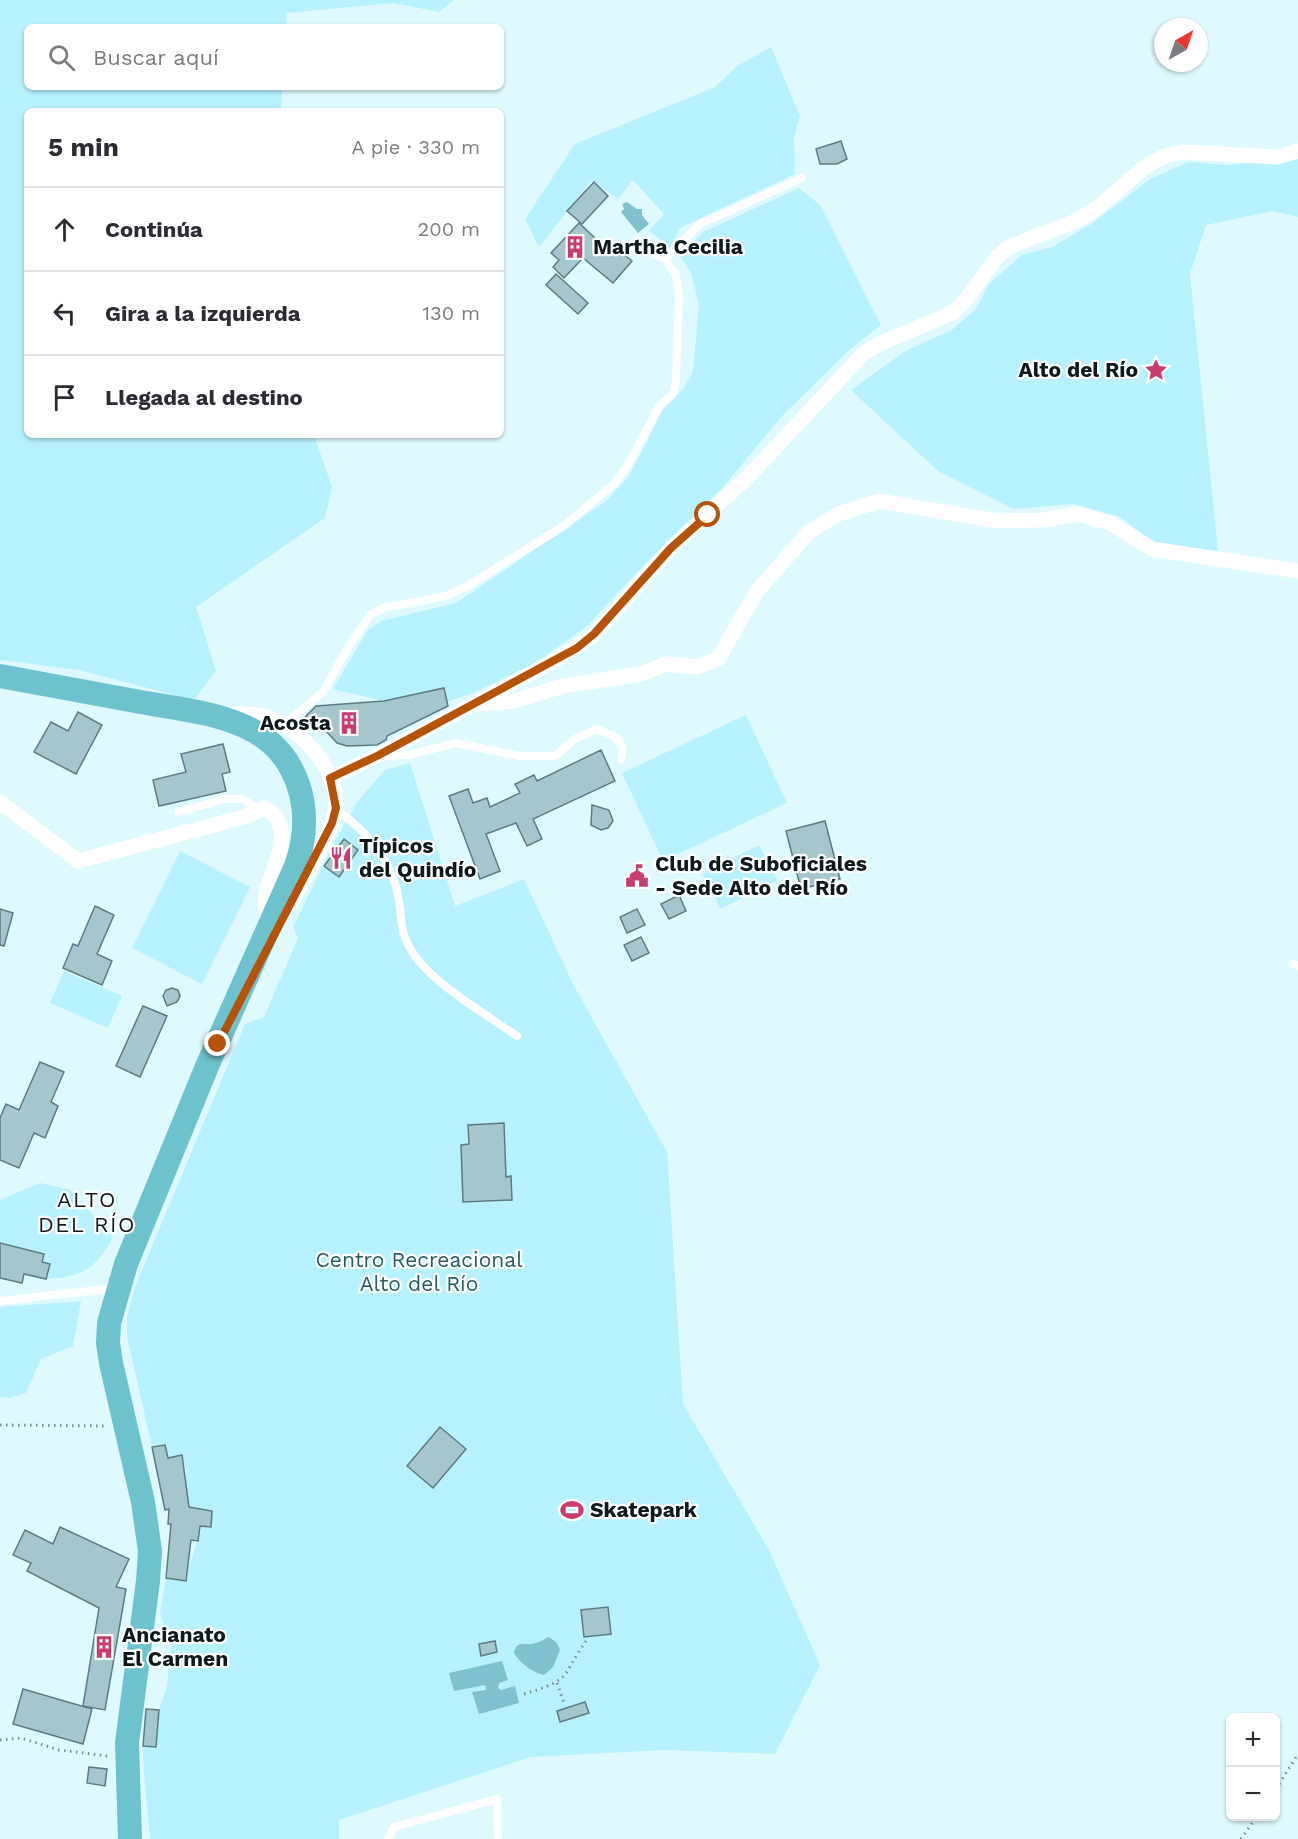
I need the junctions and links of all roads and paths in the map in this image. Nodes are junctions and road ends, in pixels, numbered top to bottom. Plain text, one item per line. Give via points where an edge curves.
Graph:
1 (1298, 151) edge
2 (802, 178) dead end
3 (646, 250) dead end
4 (665, 259) junction
5 (1298, 571) edge
6 (0, 676) edge
7 (474, 705) junction
8 (197, 713) junction
9 (284, 724) junction
10 (377, 756) junction
11 (621, 759) dead end
12 (330, 778) junction
13 (0, 802) edge
14 (336, 808) junction
15 (259, 809) junction
16 (178, 812) dead end
17 (267, 933) junction
18 (517, 1036) dead end
19 (218, 1044) junction
20 (118, 1288) junction
21 (0, 1301) edge
22 (0, 1425) edge
23 (125, 1426) junction
24 (586, 1641) dead end
25 (557, 1683) junction
26 (524, 1694) dead end
27 (564, 1703) dead end
28 (0, 1740) edge
29 (1298, 1754) edge
30 (127, 1758) junction
31 (1280, 1781) edge
32 (1254, 1821) edge
33 (130, 1839) edge
34 (388, 1839) edge
35 (498, 1839) edge
36 (1241, 1839) edge

1 - 7 street via 1276,157 1183,152 1165,156 1146,166 1076,221 1010,247 997,256 952,313 863,354 749,476 671,548 594,634 562,657
2 - 4 lane via 700,224
3 - 4 lane
4 - 9 lane via 676,275 679,296 673,394 659,406 615,483 565,525 466,587 446,596 383,608 370,615 323,692
5 - 7 street via 1152,549 1110,524 1077,514 998,521 879,501 838,514 809,532 757,591 718,659 697,668 666,664 641,674 563,686 514,701
6 - 8 main road
7 - 10 street
8 - 9 street via 265,716
8 - 17 main road via 247,727 263,738 290,766 304,798 303,848
9 - 12 street via 312,747
10 - 11 lane via 409,755 456,743 520,756 555,756 575,739 597,729 617,738 623,749
10 - 12 street
12 - 14 street
13 - 15 street via 78,861 244,817
14 - 18 lane via 385,856 399,900 399,921 413,954 440,980
14 - 19 street via 323,842
15 - 16 lane via 242,799 225,799
15 - 17 street via 273,813 281,828 280,853 266,896
17 - 19 main road
19 - 20 main road
20 - 21 lane
20 - 23 main road via 108,1343
22 - 23 path
23 - 30 main road via 150,1551
24 - 25 path via 568,1673
25 - 26 path
25 - 27 path
28 - 30 path via 21,1738 59,1750
29 - 31 path
30 - 33 main road
32 - 36 path
34 - 35 lane via 394,1827 497,1799

